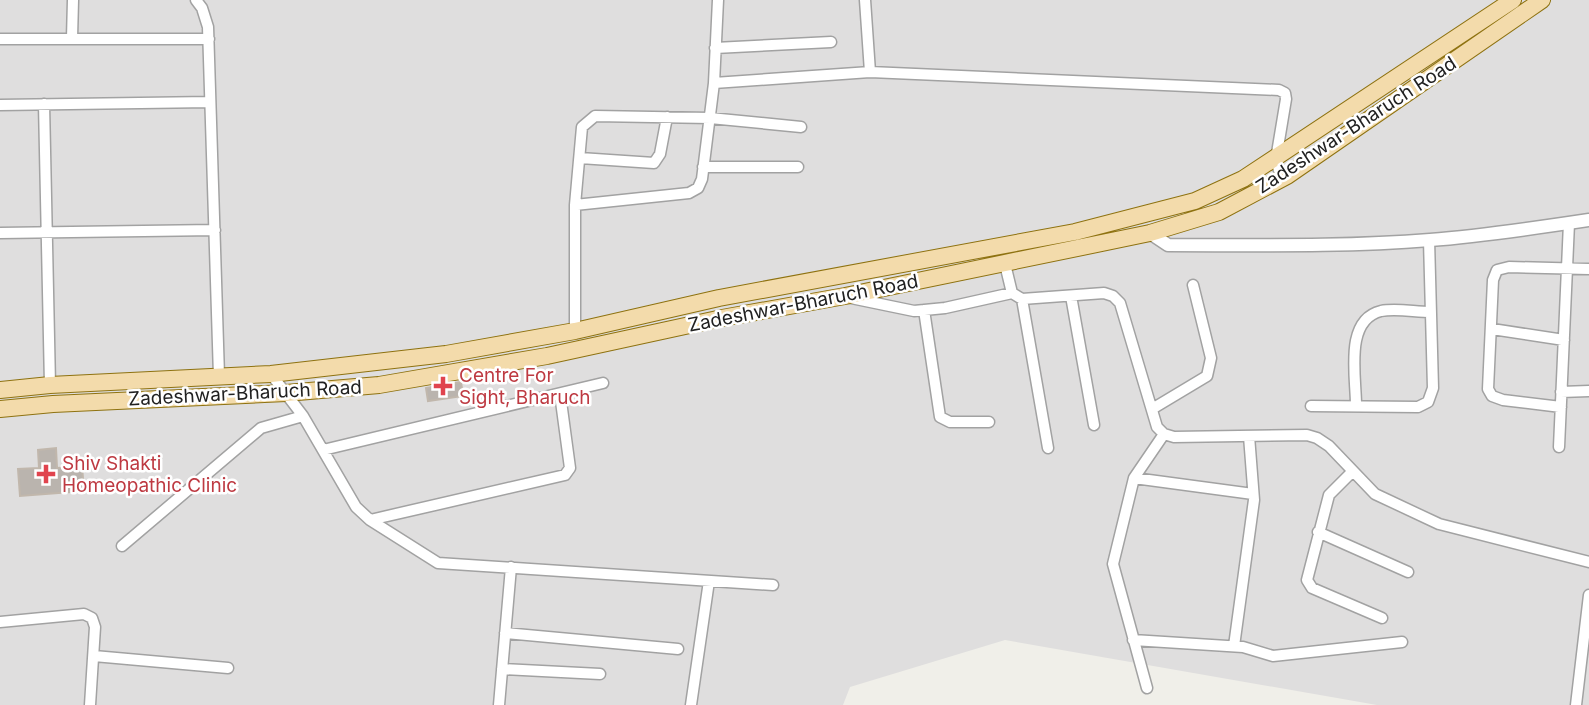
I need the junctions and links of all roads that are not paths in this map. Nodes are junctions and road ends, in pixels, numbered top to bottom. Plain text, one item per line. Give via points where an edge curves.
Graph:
1 (73, 0) edge
2 (196, 0) edge
3 (718, 0) edge
4 (865, 0) edge
5 (1513, 0) edge
6 (1542, 0) edge
7 (0, 38) edge
8 (72, 38) junction
9 (209, 39) junction
10 (831, 42) dead end
11 (715, 48) junction
12 (870, 72) junction
13 (714, 83) junction
14 (210, 102) junction
15 (44, 104) junction
16 (0, 105) edge
17 (667, 117) junction
18 (710, 118) junction
19 (801, 128) dead end
20 (580, 158) junction
21 (1276, 159) junction
22 (703, 167) junction
23 (798, 167) dead end
24 (1281, 178) junction
25 (575, 205) junction
26 (1589, 220) edge
27 (1569, 223) junction
28 (215, 230) junction
29 (46, 232) junction
30 (0, 233) edge
31 (1150, 233) junction
32 (1429, 240) junction
33 (1005, 264) junction
34 (1567, 267) junction
35 (1589, 269) edge
36 (1193, 285) dead end
37 (845, 296) junction
38 (1017, 296) junction
39 (1071, 296) junction
40 (924, 310) junction
41 (1431, 312) junction
42 (1492, 329) junction
43 (575, 331) junction
44 (1564, 340) junction
45 (271, 374) junction
46 (219, 376) junction
47 (603, 383) dead end
48 (50, 385) junction
49 (0, 390) edge
50 (1589, 391) edge
51 (1562, 392) junction
52 (286, 393) junction
53 (560, 394) junction
54 (1311, 405) dead end
55 (1356, 405) junction
56 (1561, 407) junction
57 (0, 408) edge
58 (1152, 409) junction
59 (303, 416) junction
60 (989, 422) dead end
61 (1094, 425) dead end
62 (1164, 434) junction
63 (1249, 436) junction
64 (1048, 447) dead end
65 (1559, 447) dead end
66 (323, 450) junction
67 (1352, 472) junction
68 (1134, 478) junction
69 (1253, 494) junction
70 (370, 520) junction
71 (1318, 532) junction
72 (122, 546) dead end
73 (1589, 562) edge
74 (511, 567) junction
75 (1408, 572) dead end
76 (709, 580) junction
77 (773, 585) dead end
78 (1589, 595) edge
79 (1382, 618) dead end
80 (0, 621) edge
81 (505, 633) junction
82 (1133, 640) junction
83 (1402, 642) dead end
84 (1234, 646) junction
85 (678, 649) dead end
86 (94, 656) junction
87 (228, 668) dead end
88 (502, 669) junction
89 (600, 674) dead end
90 (1147, 688) dead end
91 (90, 705) edge
92 (499, 705) edge
93 (691, 705) edge
94 (1576, 705) edge

1 - 8 street
2 - 9 street via 206,17
3 - 11 street
4 - 12 street
5 - 21 main road, Zadeshwar-Bharuch Road
6 - 24 main road, Zadeshwar-Bharuch Road
7 - 8 street
8 - 9 street
9 - 14 street
10 - 11 street
11 - 13 street
12 - 13 street
12 - 21 street via 1279,90 1286,93 1286,99
13 - 18 street
14 - 15 street
14 - 28 street
15 - 16 street
15 - 29 street
17 - 18 street
17 - 20 street via 595,116 582,127
17 - 20 street via 654,163
18 - 19 street
18 - 22 street
20 - 25 street
21 - 24 street
21 - 43 main road, Zadeshwar-Bharuch Road via 1195,201 1075,232 719,298
22 - 23 street
22 - 25 street via 698,188 690,192
24 - 31 main road, Zadeshwar-Bharuch Road via 1219,212
25 - 43 street
26 - 27 street
27 - 32 street
27 - 34 street
28 - 29 street
28 - 46 street
29 - 30 street
29 - 48 street
31 - 32 street via 1168,246
31 - 33 main road, Zadeshwar-Bharuch Road
32 - 41 street
33 - 37 main road, Zadeshwar-Bharuch Road
33 - 38 street
34 - 35 street
34 - 42 street via 1497,270
34 - 44 street
36 - 58 street via 1210,367 1207,376
37 - 40 street
37 - 52 main road, Zadeshwar-Bharuch Road via 479,369 379,385
38 - 39 street
38 - 40 street
38 - 64 street
39 - 58 street via 1104,293 1121,303
39 - 61 street
40 - 60 street via 940,417 950,422
41 - 55 street via 1383,310 1360,324
41 - 55 street via 1433,388 1428,402 1419,407
42 - 44 street
42 - 56 street via 1488,388 1492,396
43 - 45 main road, Zadeshwar-Bharuch Road via 446,354
44 - 51 street
45 - 46 main road, Zadeshwar-Bharuch Road
45 - 52 street
46 - 48 main road, Zadeshwar-Bharuch Road
47 - 53 street
48 - 49 main road, Zadeshwar-Bharuch Road
50 - 51 street
51 - 56 street
52 - 57 main road, Zadeshwar-Bharuch Road
52 - 59 street
53 - 66 street
53 - 70 street via 570,468 565,475
54 - 55 street
56 - 65 street
58 - 62 street via 1157,428
59 - 66 street
59 - 72 street via 261,428
62 - 63 street
62 - 68 street
63 - 67 street via 1317,438
63 - 69 street
66 - 70 street via 356,507
67 - 71 street via 1329,495
67 - 73 street via 1375,494 1438,524
68 - 69 street
68 - 82 street via 1113,564
69 - 84 street
70 - 74 street via 438,563
71 - 75 street
71 - 79 street via 1309,584
74 - 76 street
74 - 81 street
76 - 77 street
76 - 93 street
78 - 94 street
80 - 86 street via 84,614 92,618
81 - 85 street
81 - 88 street
82 - 84 street
82 - 90 street
83 - 84 street via 1273,656
86 - 87 street
86 - 91 street
88 - 89 street
88 - 92 street

